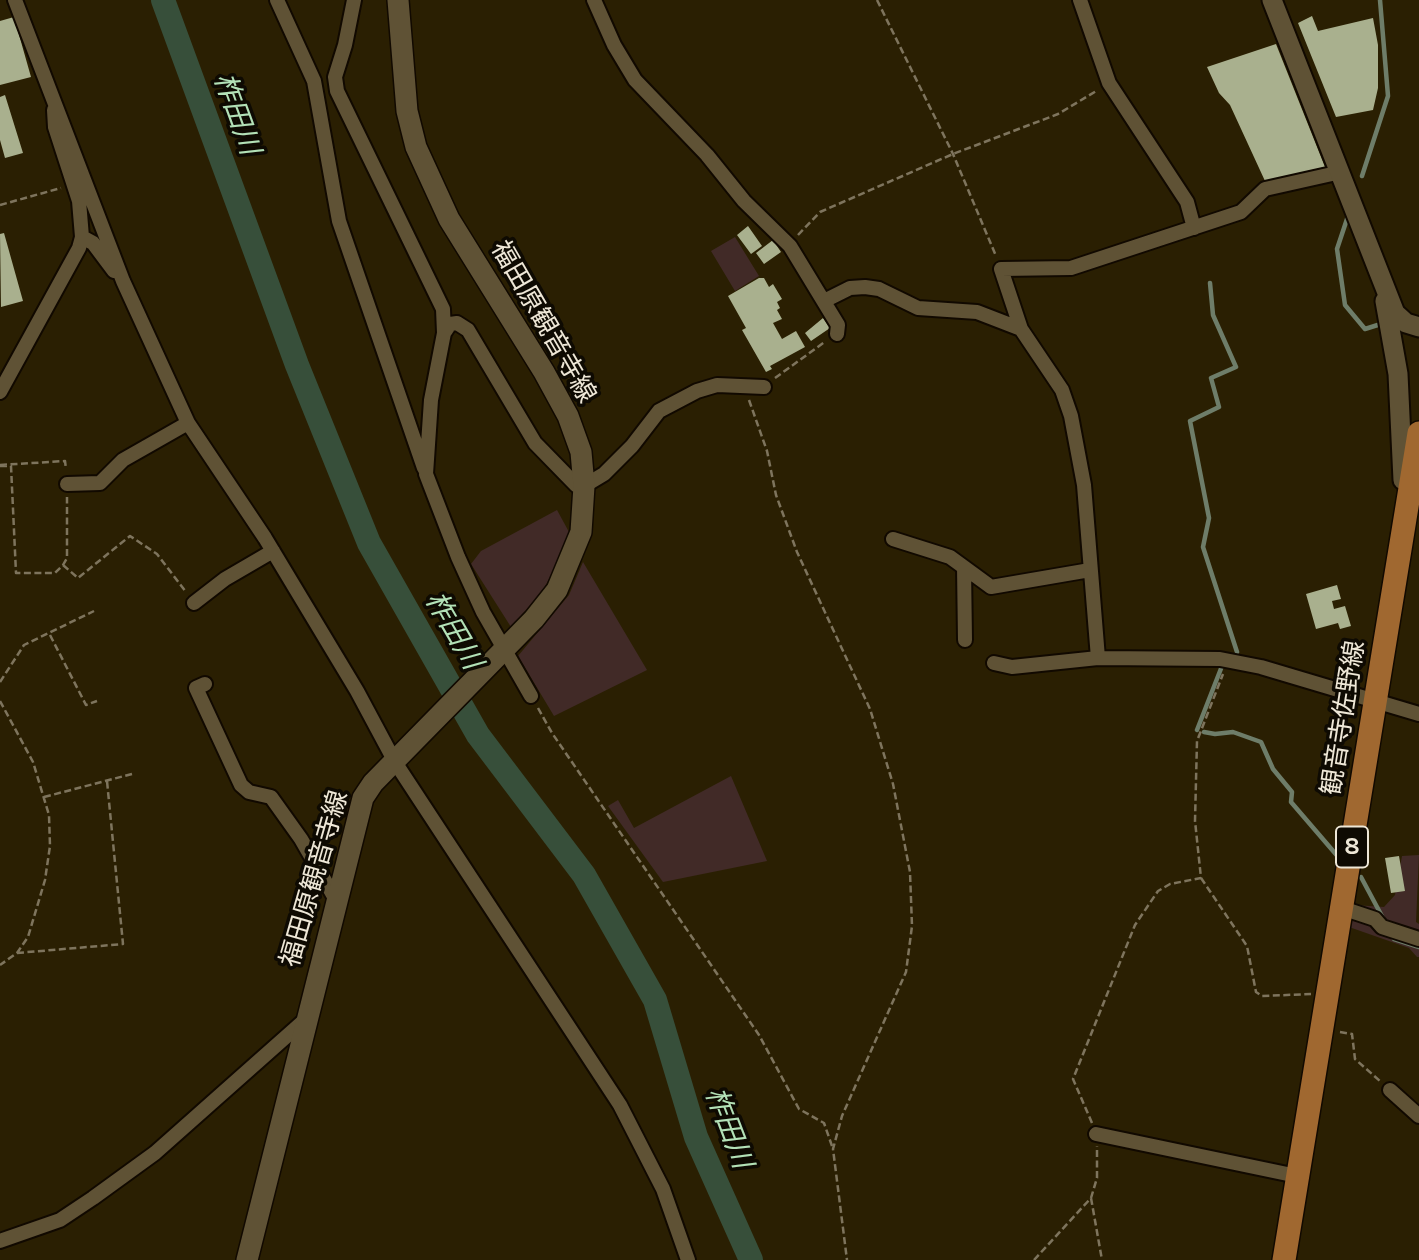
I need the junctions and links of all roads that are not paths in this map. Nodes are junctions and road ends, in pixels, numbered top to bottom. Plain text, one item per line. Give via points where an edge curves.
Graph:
1 (15, 0) edge
2 (277, 0) edge
3 (354, 0) edge
4 (398, 0) edge
5 (594, 0) edge
6 (1080, 0) edge
7 (1272, 0) edge
8 (335, 77) junction
9 (314, 81) junction
10 (53, 95) junction
11 (1341, 172) junction
12 (1194, 229) junction
13 (82, 237) junction
14 (1380, 273) junction
15 (123, 281) junction
16 (824, 301) junction
17 (1419, 327) edge
18 (1021, 329) junction
19 (444, 333) junction
20 (837, 334) road end
21 (764, 387) road end
22 (0, 392) edge
23 (188, 423) junction
24 (1419, 433) edge
25 (426, 474) junction
26 (67, 484) road end
27 (584, 486) junction
28 (1401, 533) junction
29 (893, 539) dead end
30 (273, 551) junction
31 (964, 567) junction
32 (1090, 570) junction
33 (194, 603) road end
34 (965, 640) dead end
35 (507, 649) junction
36 (1097, 658) junction
37 (994, 663) dead end
38 (205, 684) dead end
39 (531, 696) road end
40 (1376, 700) junction
41 (1419, 714) edge
42 (395, 761) junction
43 (335, 900) junction
44 (1342, 908) junction
45 (1419, 939) edge
46 (306, 1019) junction
47 (1390, 1090) road end
48 (1419, 1116) edge
49 (1096, 1134) road end
50 (1297, 1176) junction
51 (0, 1241) edge
52 (247, 1260) edge
53 (688, 1260) edge
54 (1284, 1260) edge

1 - 10 street
2 - 9 street
3 - 8 street
4 - 27 main road, 福田原観音寺線 via 407,111 416,147 449,219 568,416 580,452
5 - 16 street via 635,80 790,246
6 - 12 street via 1109,83 1187,202
7 - 11 street
8 - 9 street
8 - 19 street via 337,91 443,309
9 - 25 street via 339,221
10 - 13 street via 55,127 79,201
10 - 15 street
11 - 12 street via 1265,189 1241,212
11 - 14 street
12 - 18 street via 1072,268 1001,269
13 - 15 street via 93,243
13 - 22 street
14 - 17 street via 1395,313
14 - 28 street via 1403,435
15 - 23 street
16 - 18 street via 850,288 865,287 918,308 977,312
16 - 20 street via 838,325
18 - 32 street via 1062,390 1071,416 1084,485
19 - 25 street via 430,400
19 - 27 street via 457,323 468,330 535,443 576,485
21 - 27 street via 717,385 659,411 622,457
23 - 26 street via 124,460 100,483
23 - 30 street
24 - 28 main road, 観音寺佐野線 / 8
25 - 35 street via 483,612
27 - 35 main road, 福田原観音寺線 via 581,532 571,564 557,590
28 - 40 main road, 観音寺佐野線 / 8
29 - 31 street via 950,556
30 - 33 street
30 - 42 street
31 - 32 street via 991,587
31 - 34 street
32 - 36 street
35 - 39 street
35 - 42 main road, 福田原観音寺線
36 - 37 street via 1012,667
36 - 40 street via 1230,661
38 - 43 street via 196,688 241,785 249,792 271,797
40 - 41 street
40 - 44 main road, 観音寺佐野線 / 8
42 - 43 main road, 福田原観音寺線 via 363,798
42 - 53 street via 620,1105 663,1189
43 - 46 main road, 福田原観音寺線
44 - 45 street
44 - 50 main road, 観音寺佐野線 / 8
46 - 51 street via 124,1176 60,1220
46 - 52 main road, 福田原観音寺線
47 - 48 street
49 - 50 street
50 - 54 main road, 観音寺佐野線 / 8

